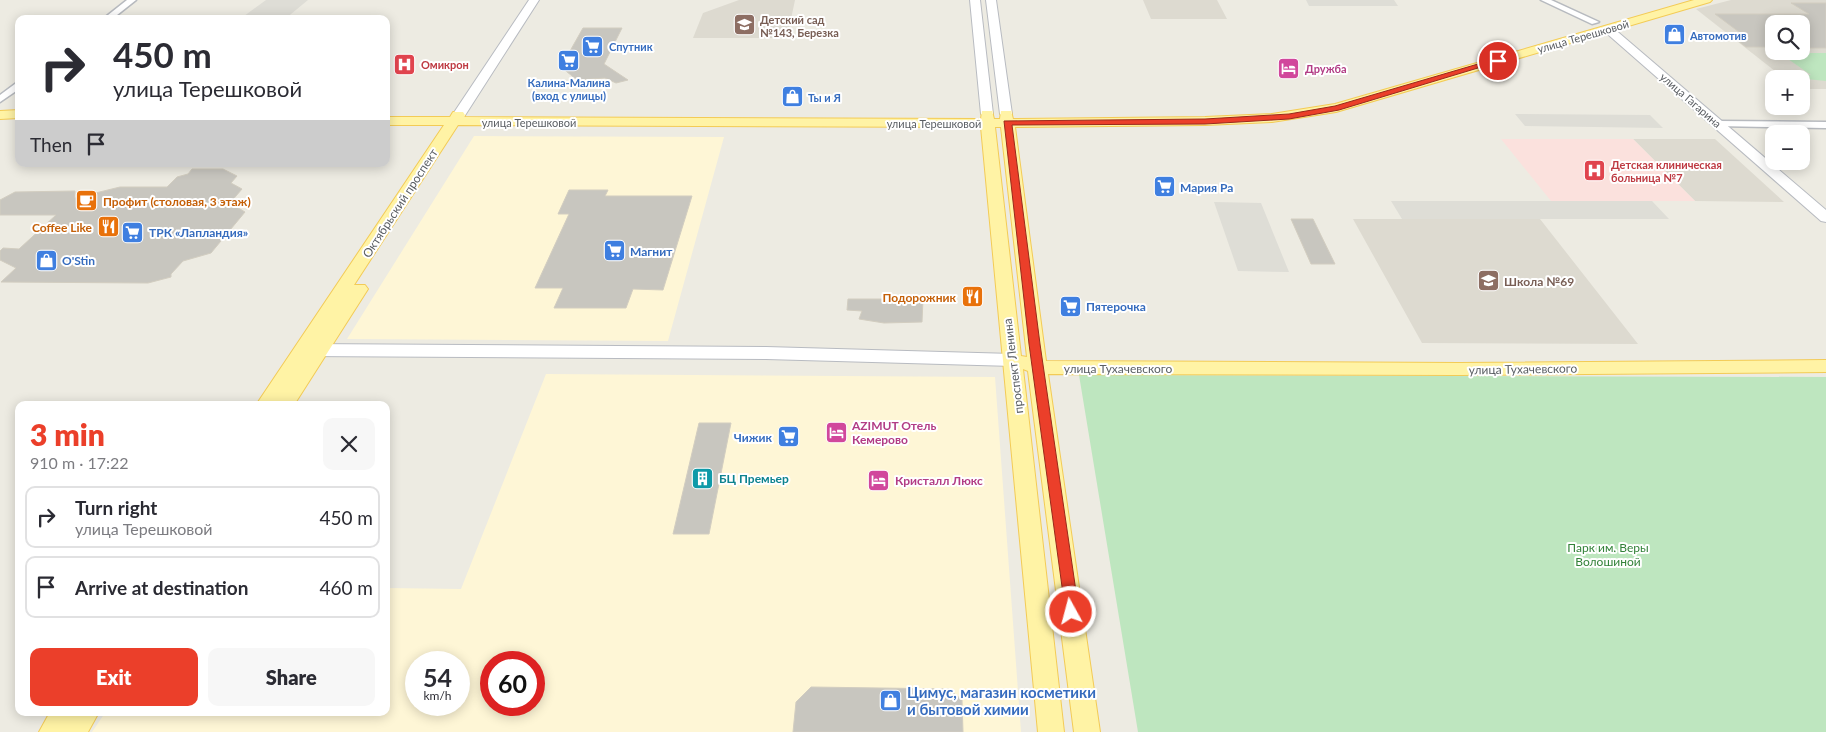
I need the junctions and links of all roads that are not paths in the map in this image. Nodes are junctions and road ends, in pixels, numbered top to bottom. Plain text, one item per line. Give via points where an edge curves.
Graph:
1 (132, 0) edge
2 (534, 0) edge
3 (544, 0) edge
4 (975, 0) edge
5 (991, 0) edge
6 (1545, 0) edge
7 (1670, 0) edge
8 (1706, 0) edge
9 (112, 15) edge
10 (1595, 22) junction
11 (1608, 29) junction
12 (15, 87) edge
13 (0, 98) edge
14 (15, 114) edge
15 (390, 114) edge
16 (0, 115) edge
17 (463, 118) junction
18 (988, 119) junction
19 (1007, 119) junction
20 (0, 121) edge
21 (15, 121) edge
22 (390, 121) edge
23 (1719, 124) junction
24 (1826, 125) edge
25 (1826, 218) edge
26 (310, 350) junction
27 (1826, 355) edge
28 (1013, 360) junction
29 (1037, 363) junction
30 (1826, 366) edge
31 (269, 401) edge
32 (286, 401) edge
33 (62, 716) edge
34 (83, 716) edge
35 (52, 732) edge
36 (73, 732) edge
37 (1051, 732) edge
38 (1087, 732) edge

1 - 9 street
2 - 17 main road, Октябрьский проспект
3 - 17 main road, Октябрьский проспект
4 - 18 main road, проспект Ленина
5 - 19 main road, проспект Ленина
6 - 10 street, улица Гагарина
7 - 10 main road, улица Терешковой
8 - 11 main road, улица Терешковой
10 - 11 main road, улица Гагарина
10 - 19 main road, улица Терешковой via 1300,106 1232,112
11 - 19 main road, улица Терешковой via 1308,114 1205,121
11 - 23 main road, улица Гагарина
12 - 13 street
14 - 16 main road
15 - 17 main road, улица Терешковой
17 - 18 main road, улица Терешковой
17 - 22 main road, улица Терешковой
17 - 26 main road, Октябрьский проспект
18 - 19 main road, улица Терешковой
18 - 28 main road, проспект Ленина
19 - 29 main road, проспект Ленина
20 - 21 main road
23 - 24 street
23 - 25 main road, улица Гагарина
26 - 28 main road via 766,352
26 - 31 main road, Октябрьский проспект
26 - 32 main road, Октябрьский проспект
27 - 29 main road, улица Тухачевского
28 - 29 main road, улица Тухачевского
28 - 37 main road, проспект Ленина
29 - 30 main road, улица Тухачевского via 1469,369
29 - 38 main road, проспект Ленина
33 - 35 main road
34 - 36 main road

